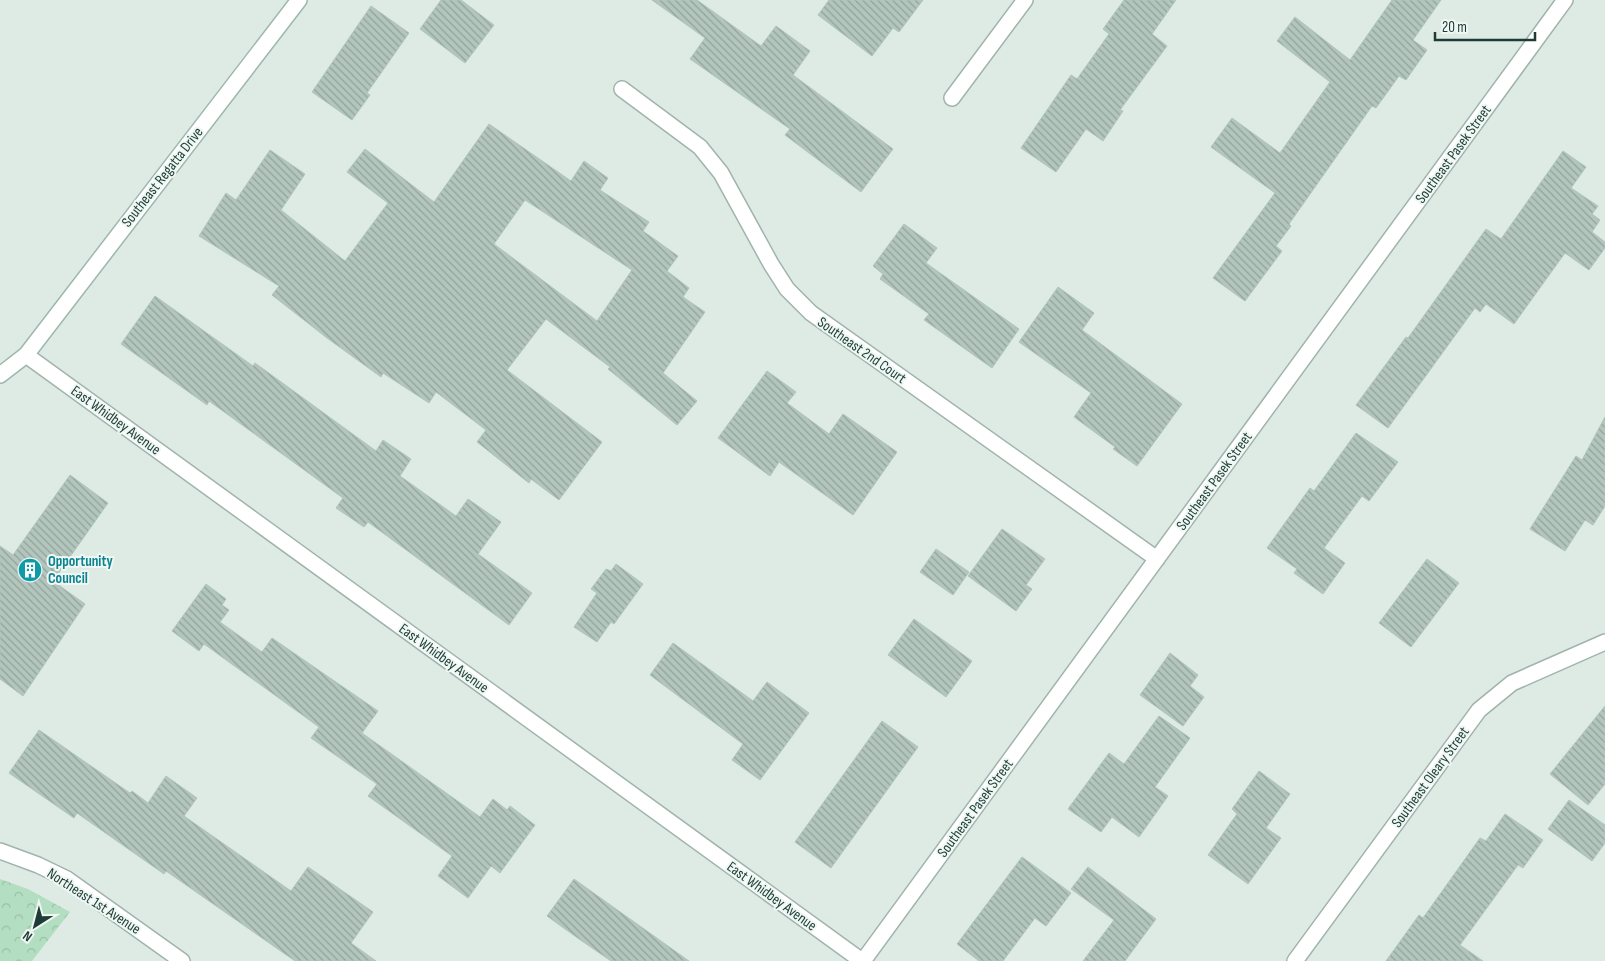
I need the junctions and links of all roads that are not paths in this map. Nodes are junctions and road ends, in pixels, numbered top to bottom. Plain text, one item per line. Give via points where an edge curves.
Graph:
1 (299, 0) edge
2 (1025, 0) edge
3 (1565, 0) edge
4 (622, 90) dead end
5 (952, 98) dead end
6 (26, 355) junction
7 (0, 375) edge
8 (1157, 559) junction
9 (1605, 642) edge
10 (0, 851) edge
11 (182, 961) edge
12 (862, 961) edge
13 (1296, 961) edge

1 - 6 street, Southeast Regatta Drive
2 - 5 street
3 - 8 street, Southeast Pasek Street
4 - 8 street, Southeast 2nd Court via 700,147 721,173 787,289 811,313
6 - 7 street, Southeast Regatta Drive
6 - 12 street, East Whidbey Avenue
8 - 12 street, Southeast Pasek Street
9 - 13 street, Southeast Oleary Street via 1512,683 1479,710
10 - 11 street, Northeast 1st Avenue via 66,879

